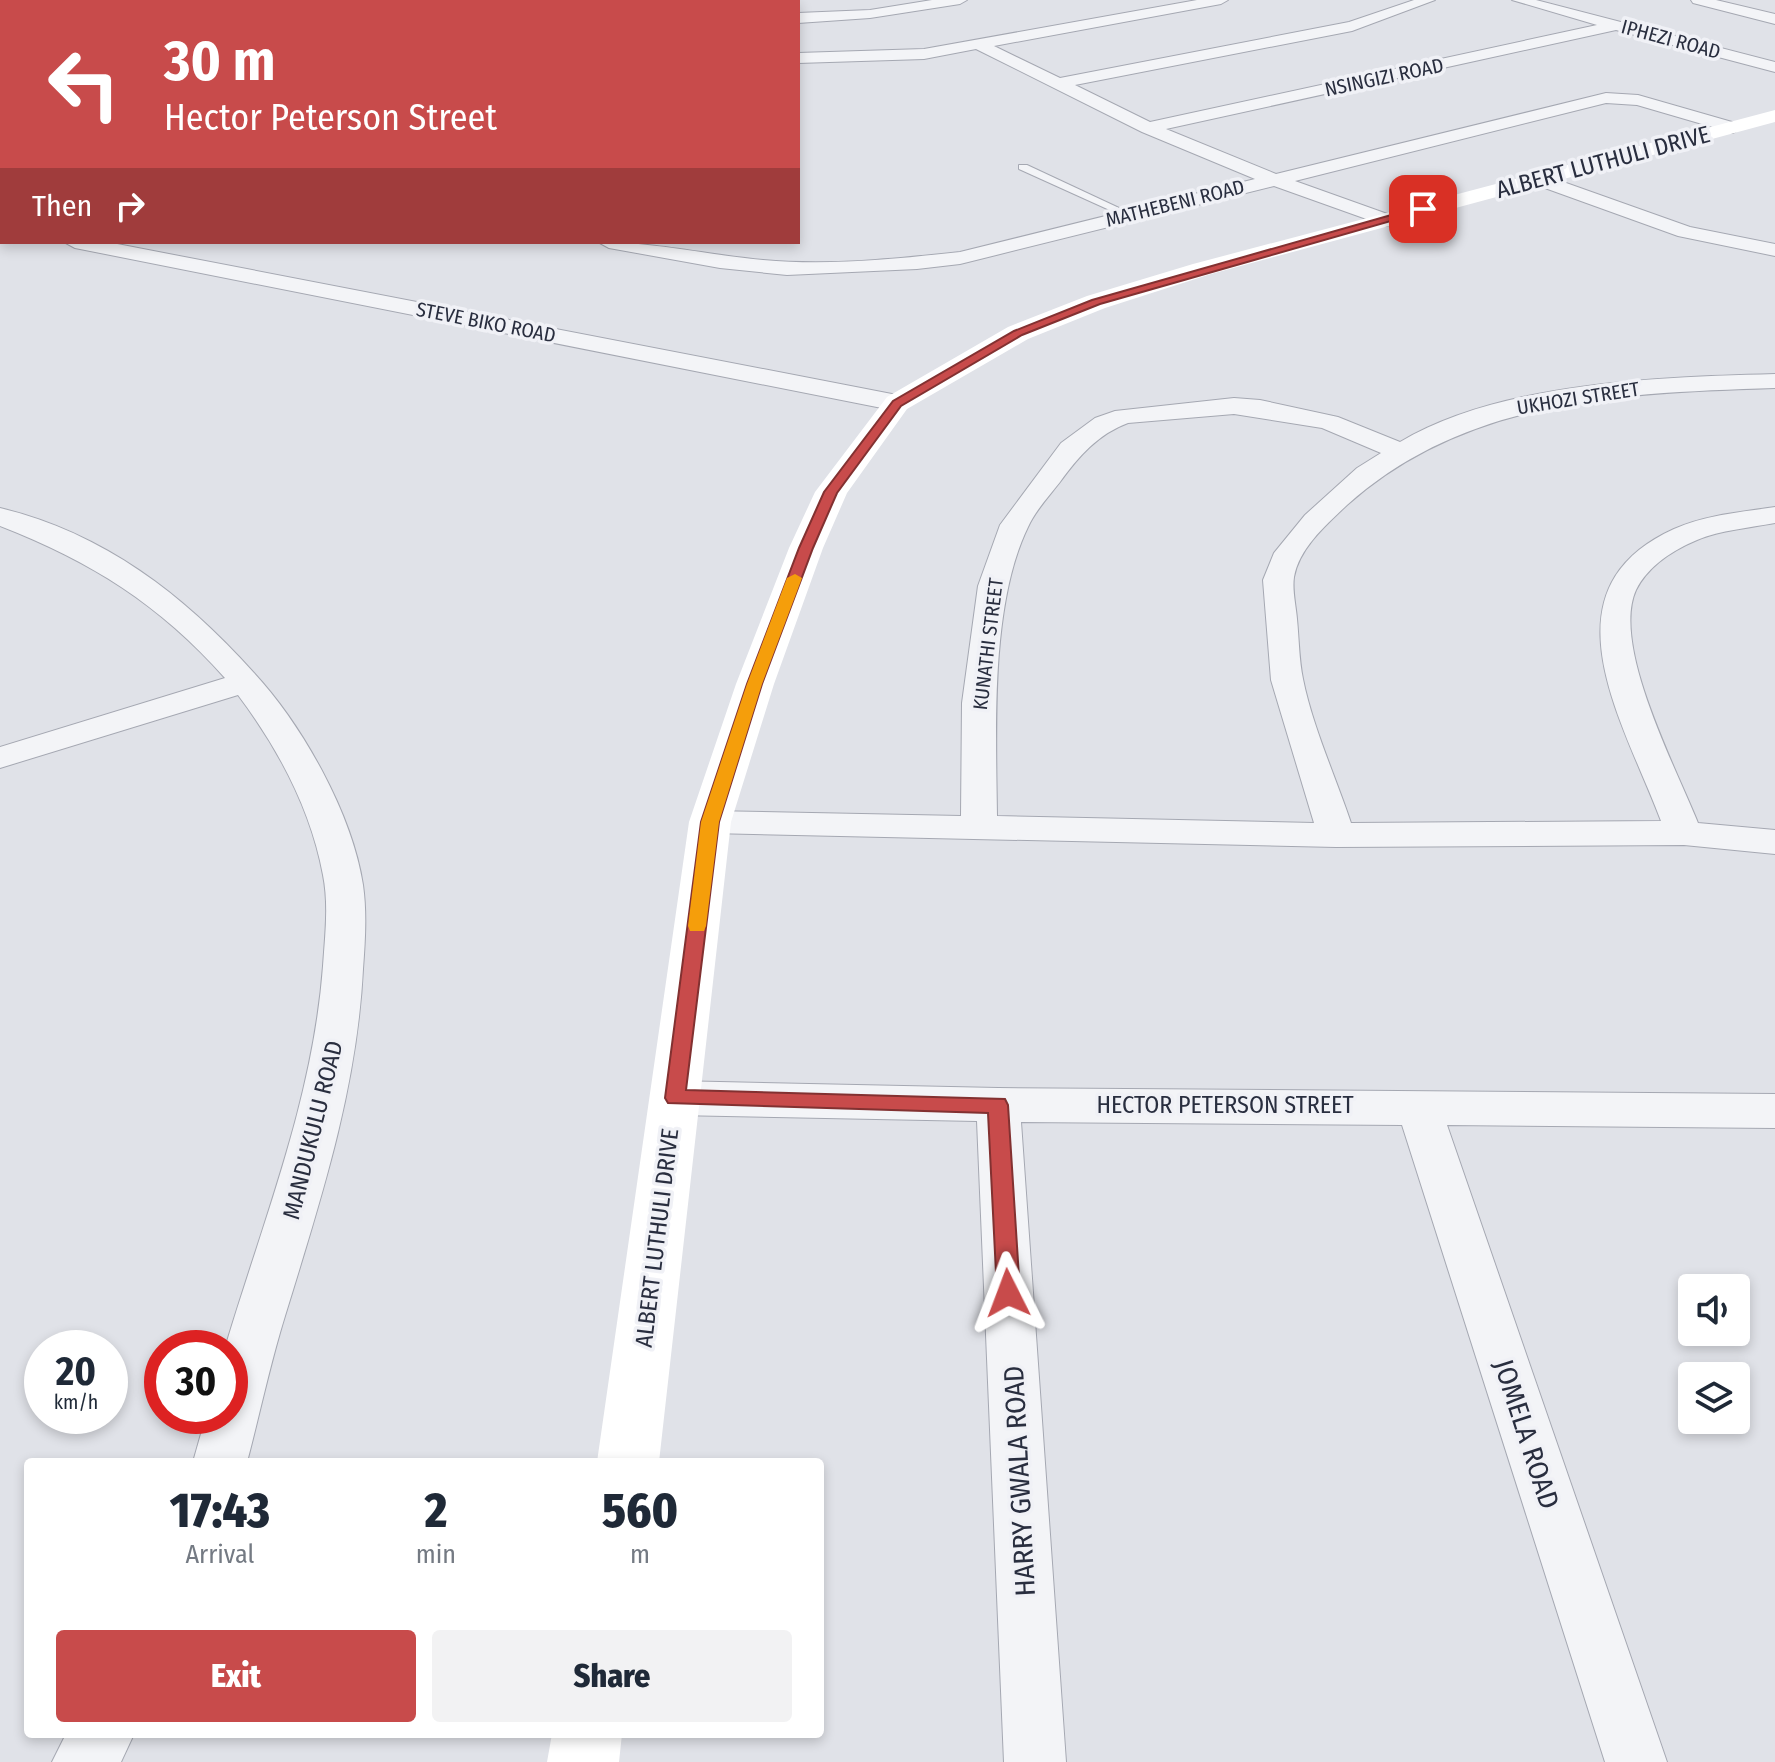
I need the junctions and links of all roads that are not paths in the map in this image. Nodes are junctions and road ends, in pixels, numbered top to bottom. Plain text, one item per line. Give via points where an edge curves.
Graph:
1 (960, 0) edge
2 (1221, 0) edge
3 (1428, 0) edge
4 (1519, 0) edge
5 (1698, 0) edge
6 (800, 18) edge
7 (1775, 19) edge
8 (1619, 25) junction
9 (976, 43) junction
10 (800, 58) edge
11 (1775, 67) edge
12 (1061, 83) junction
13 (1775, 116) edge
14 (1148, 128) junction
15 (1733, 128) junction
16 (1023, 167) dead end
17 (1271, 179) junction
18 (1538, 179) junction
19 (1129, 215) junction
20 (1386, 220) junction
21 (85, 244) edge
22 (621, 244) edge
23 (1775, 250) edge
24 (1775, 381) edge
25 (897, 403) junction
26 (1402, 452) junction
27 (1775, 515) edge
28 (0, 516) edge
29 (246, 682) junction
30 (0, 758) edge
31 (710, 822) junction
32 (979, 828) junction
33 (1684, 833) junction
34 (1336, 835) junction
35 (1775, 842) edge
36 (675, 1098) junction
37 (998, 1105) junction
38 (1418, 1106) junction
39 (1775, 1111) edge
40 (221, 1458) edge
41 (629, 1458) edge
42 (101, 1738) edge
43 (586, 1738) edge
44 (83, 1762) edge
45 (583, 1762) edge
46 (1035, 1762) edge
47 (1636, 1762) edge

1 - 6 street
2 - 9 street
3 - 12 street via 1352,26
4 - 8 street, IPHEZI ROAD
5 - 7 street
8 - 11 street, IPHEZI ROAD
8 - 14 street, NSINGIZI ROAD
9 - 10 street via 902,56
9 - 12 street
12 - 14 street
13 - 15 street, ALBERT LUTHULI DRIVE
14 - 17 street
15 - 17 street, MATHEBENI ROAD via 1612,97
15 - 18 street, ALBERT LUTHULI DRIVE
16 - 19 lane
17 - 19 street, MATHEBENI ROAD
17 - 20 street
18 - 20 street, ALBERT LUTHULI DRIVE
18 - 23 street via 1685,232
19 - 22 street, MATHEBENI ROAD via 960,258 919,263 790,268
20 - 25 street, ALBERT LUTHULI DRIVE via 1202,269 1061,314
21 - 25 street, STEVE BIKO ROAD
24 - 26 street, UKHOZI STREET via 1636,387 1546,399 1461,425
25 - 31 street, ALBERT LUTHULI DRIVE via 831,492 806,548
26 - 32 street, KUNATHI STREET via 1329,422 1234,406 1124,416 1104,423 1070,449 1014,525 993,586 979,703
26 - 34 street, UKHOZI STREET via 1336,498 1308,528 1279,574 1287,680
27 - 33 street via 1685,535 1632,572 1617,597 1616,655
28 - 29 street, MANDUKULU ROAD via 149,587 192,623
29 - 30 street
29 - 40 street, MANDUKULU ROAD via 290,744 336,850 346,900 344,969 334,1063 300,1199
31 - 32 street
31 - 36 street, ALBERT LUTHULI DRIVE
32 - 34 street
33 - 34 street
33 - 35 street
36 - 37 street, HECTOR PETERSON STREET
36 - 41 street, ALBERT LUTHULI DRIVE
37 - 38 street, HECTOR PETERSON STREET
37 - 46 street, HARRY GWALA ROAD
38 - 39 street, HECTOR PETERSON STREET
38 - 47 street, JOMELA ROAD
42 - 44 street
43 - 45 street

